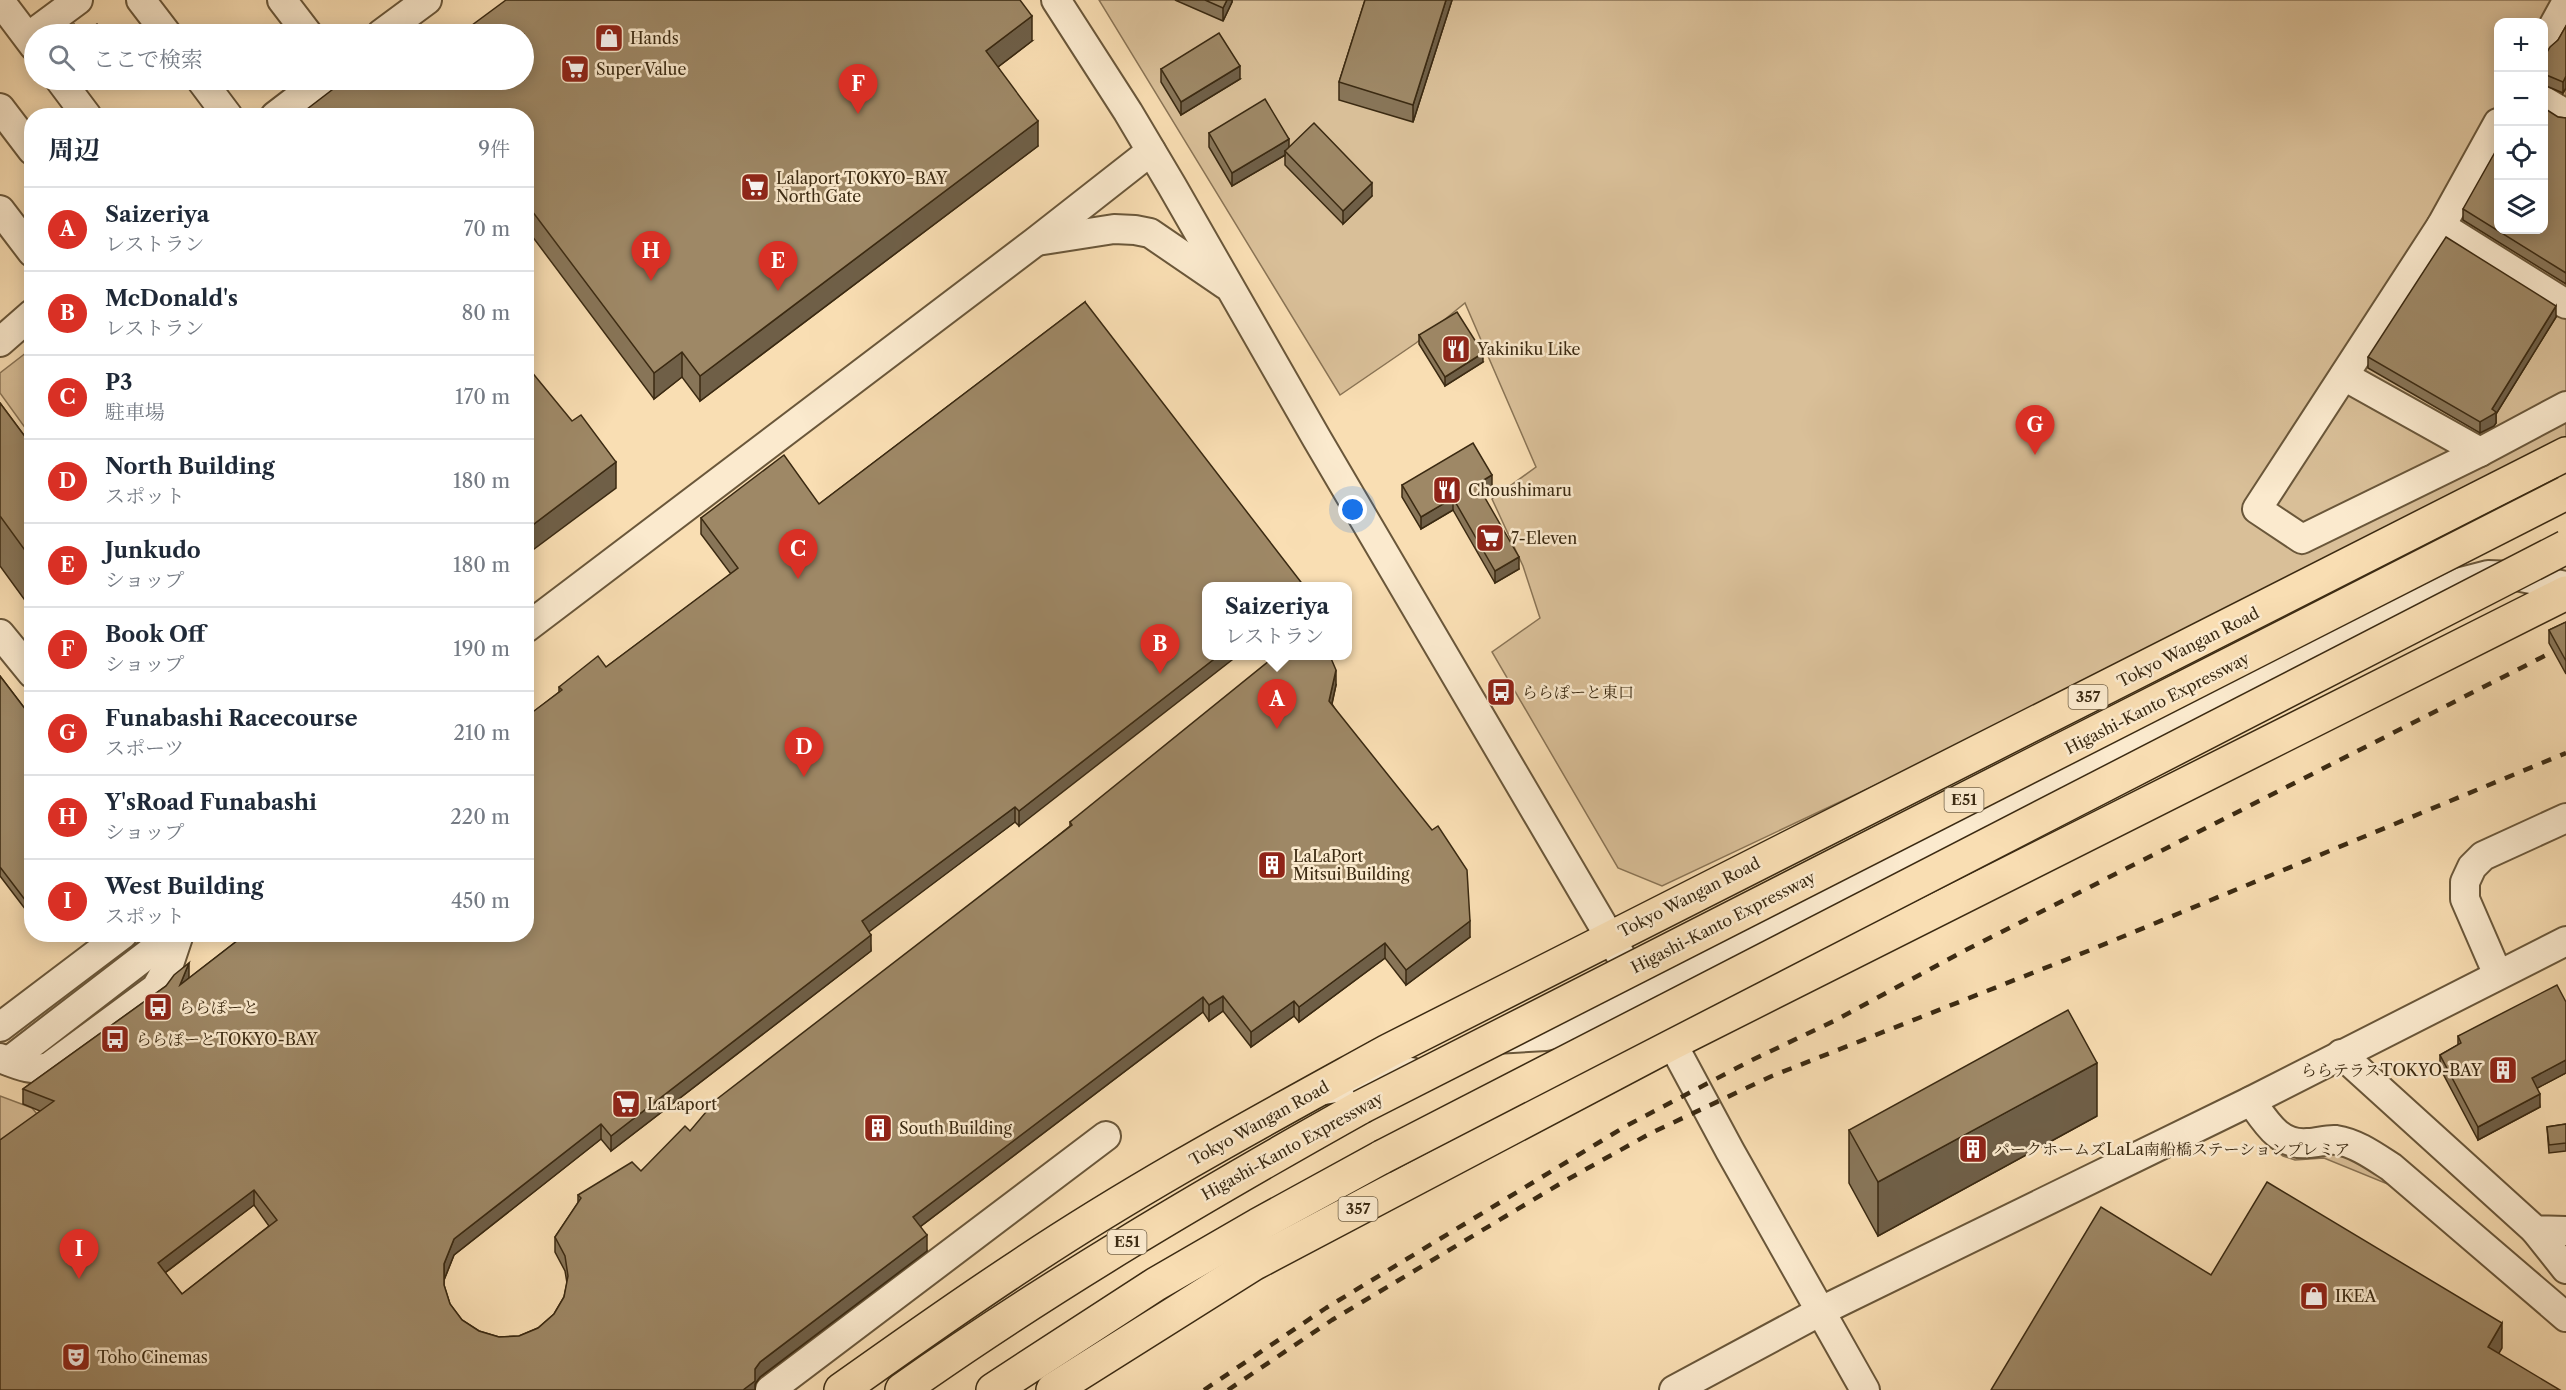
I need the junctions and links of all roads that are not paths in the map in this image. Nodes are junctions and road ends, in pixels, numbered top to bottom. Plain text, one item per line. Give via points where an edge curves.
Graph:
1 (78, 0) edge
2 (141, 0) edge
3 (282, 0) edge
4 (1056, 0) edge
5 (0, 1) edge
6 (422, 1) edge
7 (2566, 3) edge
8 (51, 24) edge
9 (159, 24) edge
10 (300, 24) edge
11 (393, 24) edge
12 (24, 33) edge
13 (2548, 36) edge
14 (68, 90) edge
15 (208, 90) edge
16 (309, 90) edge
17 (2548, 103) edge
18 (0, 108) edge
19 (81, 108) edge
20 (222, 108) edge
21 (285, 108) edge
22 (2566, 114) edge
23 (2497, 126) edge
24 (24, 140) edge
25 (1150, 151) junction
26 (0, 210) edge
27 (2441, 226) junction
28 (24, 242) edge
29 (1035, 242) junction
30 (1232, 289) junction
31 (2566, 304) edge
32 (2344, 376) junction
33 (2566, 406) edge
34 (2481, 452) junction
35 (2566, 454) edge
36 (2566, 493) edge
37 (2566, 547) edge
38 (2566, 586) edge
39 (2566, 593) edge
40 (534, 622) edge
41 (0, 634) edge
42 (24, 663) edge
43 (2566, 818) edge
44 (1610, 936) junction
45 (2566, 941) edge
46 (105, 942) edge
47 (163, 942) edge
48 (176, 942) edge
49 (2498, 975) junction
50 (1641, 991) junction
51 (0, 1027) edge
52 (1672, 1043) junction
53 (2341, 1054) junction
54 (4, 1060) edge
55 (1315, 1091) junction
56 (2251, 1101) junction
57 (1106, 1136) dead end
58 (2535, 1230) junction
59 (2566, 1231) edge
60 (2566, 1269) edge
61 (1821, 1311) junction
62 (2566, 1317) edge
63 (770, 1390) edge
64 (841, 1390) edge
65 (902, 1390) edge
66 (993, 1390) edge
67 (1053, 1390) edge
68 (1674, 1390) edge
69 (1865, 1390) edge

1 - 8 street
2 - 9 street
3 - 10 street
4 - 25 street
5 - 12 street
6 - 11 street
7 - 13 street
14 - 19 street
15 - 20 street
16 - 21 street
17 - 22 street
18 - 24 street
23 - 27 street
25 - 29 street
25 - 30 street
26 - 28 street
27 - 31 street
27 - 32 street
29 - 30 street via 1114,230 1150,233
29 - 40 street
30 - 44 street
32 - 34 street
32 - 34 street via 2257,509 2302,539
33 - 34 street
35 - 44 highway, Tokyo Wangan Road / 357
36 - 65 highway, Higashi-Kanto Expressway / E51, bridge via 1361,1107 1202,1196
37 - 66 highway, bridge via 1382,1157 1156,1284
38 - 50 street via 2516,576 2488,575 2462,582
39 - 52 highway, 357
41 - 42 street
43 - 49 street via 2483,856 2465,882 2465,899
44 - 50 street
44 - 55 highway, Tokyo Wangan Road / 357
45 - 49 street
46 - 51 street
47 - 54 street
48 - 54 street via 162,981 49,1067 39,1070
49 - 53 street
50 - 52 street
50 - 55 street via 1558,1033 1472,1042 1401,1077
52 - 61 street
52 - 67 highway, 357 via 1253,1264
53 - 56 street
53 - 58 street
55 - 64 highway, Tokyo Wangan Road / 357 via 1225,1140 1021,1265
56 - 61 street
56 - 62 street via 2282,1138 2300,1144 2344,1142 2391,1167
57 - 63 street
58 - 59 street
58 - 60 street
61 - 68 street
61 - 69 street

